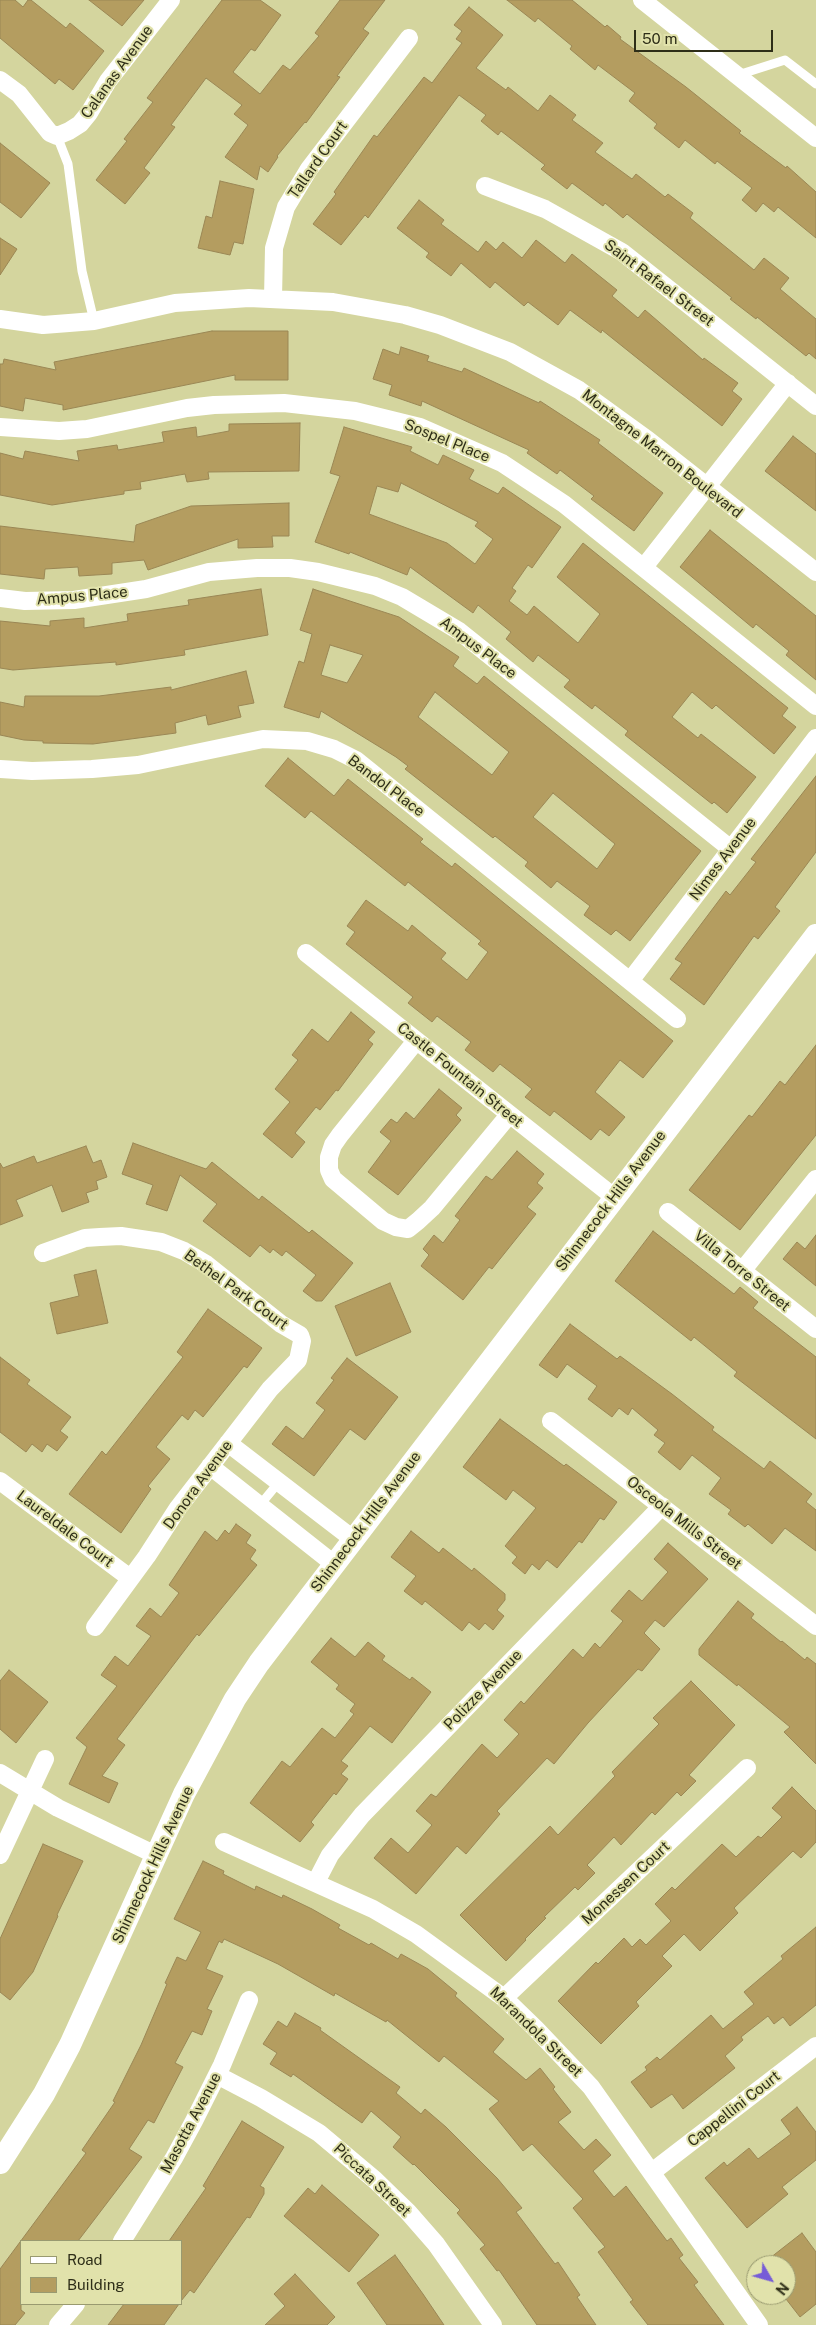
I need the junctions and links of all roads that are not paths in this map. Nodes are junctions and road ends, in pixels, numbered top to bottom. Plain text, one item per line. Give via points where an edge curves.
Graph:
1 (171, 0) edge
2 (642, 0) edge
3 (408, 38) dead end
4 (738, 76) junction
5 (0, 80) edge
6 (816, 84) edge
7 (57, 136) junction
8 (816, 138) edge
9 (486, 186) dead end
10 (273, 300) junction
11 (0, 319) edge
12 (94, 321) junction
13 (788, 384) junction
14 (816, 406) edge
15 (0, 427) edge
16 (707, 486) junction
17 (644, 567) junction
18 (816, 572) edge
19 (0, 598) edge
20 (816, 706) edge
21 (816, 738) edge
22 (0, 769) edge
23 (730, 849) junction
24 (816, 935) edge
25 (306, 954) dead end
26 (630, 981) junction
27 (677, 1019) dead end
28 (416, 1040) junction
29 (509, 1115) junction
30 (816, 1179) edge
31 (614, 1197) junction
32 (668, 1212) dead end
33 (43, 1254) dead end
34 (742, 1271) junction
35 (816, 1329) edge
36 (303, 1346) joint
37 (551, 1421) dead end
38 (228, 1443) junction
39 (210, 1466) junction
40 (0, 1481) edge
41 (279, 1482) junction
42 (260, 1506) junction
43 (662, 1506) junction
44 (353, 1539) junction
45 (334, 1564) junction
46 (130, 1578) junction
47 (95, 1626) dead end
48 (816, 1626) edge
49 (45, 1759) dead end
50 (748, 1768) dead end
51 (0, 1773) edge
52 (29, 1791) junction
53 (224, 1842) dead end
54 (0, 1855) edge
55 (156, 1855) junction
56 (316, 1882) junction
57 (504, 1998) junction
58 (249, 2000) dead end
59 (816, 2046) edge
60 (216, 2075) junction
61 (0, 2163) edge
62 (652, 2172) junction
63 (123, 2240) edge
64 (75, 2305) edge
65 (58, 2325) edge
66 (493, 2325) edge
67 (759, 2325) edge

1 - 7 street, Calanas Avenue via 108,80 80,124
2 - 4 street
3 - 10 street, Tallard Court via 309,169 286,207 274,248
4 - 6 lane via 785,60
4 - 8 street
5 - 7 street via 24,100 46,129
7 - 12 lane via 68,164 82,271
9 - 13 street, Saint Rafael Street via 546,208 622,252
10 - 12 street, Montagne Marron Boulevard via 249,298 175,303
10 - 16 street, Montagne Marron Boulevard via 368,307 440,325 488,342 579,390
11 - 12 street, Montagne Marron Boulevard via 43,325
13 - 14 street, Saint Rafael Street
13 - 16 street
15 - 17 street, Sospel Place via 59,431 87,429 187,408 267,403 316,405 391,419 420,427 502,463 564,504
16 - 17 street
16 - 18 street, Montagne Marron Boulevard
17 - 20 street, Sospel Place
19 - 23 street, Ampus Place via 74,600 146,590 216,571 257,568 318,572 375,586 402,597 460,631
21 - 23 street, Nimes Avenue
22 - 26 street, Bandol Place via 138,765 262,739 307,741 334,749 356,760
23 - 26 street, Nimes Avenue
24 - 31 street, Shinnecock Hills Avenue
25 - 28 street, Castle Fountain Street
26 - 27 street, Bandol Place
28 - 29 street, Castle Fountain Street
28 - 29 street via 340,1135 329,1157 333,1179 383,1221 408,1228 418,1222
29 - 31 street, Castle Fountain Street
30 - 34 street
31 - 44 street, Shinnecock Hills Avenue
32 - 34 street, Villa Torre Street
33 - 36 street, Bethel Park Court via 85,1238 121,1236 161,1242 184,1250 300,1335
34 - 35 street, Villa Torre Street
36 - 38 street, Donora Avenue via 298,1360 270,1389
37 - 43 street, Osceola Mills Street
38 - 39 street, Donora Avenue
38 - 41 street
39 - 42 street
39 - 46 street, Donora Avenue
40 - 46 street, Laureldale Court
41 - 42 lane
41 - 44 street
42 - 45 street
43 - 48 street, Osceola Mills Street
43 - 56 street, Polizze Avenue via 362,1815 330,1855
44 - 45 street, Shinnecock Hills Avenue
45 - 55 street, Shinnecock Hills Avenue via 235,1699
46 - 47 street, Donora Avenue
49 - 52 street
50 - 57 street, Monessen Court
51 - 52 street
52 - 54 street
52 - 55 street
53 - 56 street, Marandola Street
55 - 61 street, Shinnecock Hills Avenue via 70,2046
56 - 57 street, Marandola Street via 416,1934
57 - 62 street, Marandola Street via 591,2087
58 - 60 street, Masotta Avenue
59 - 62 street, Cappellini Court
60 - 63 street, Masotta Avenue via 174,2158
60 - 66 street, Piccata Street via 319,2133 368,2174 436,2244
62 - 67 street, Marandola Street
64 - 65 street

